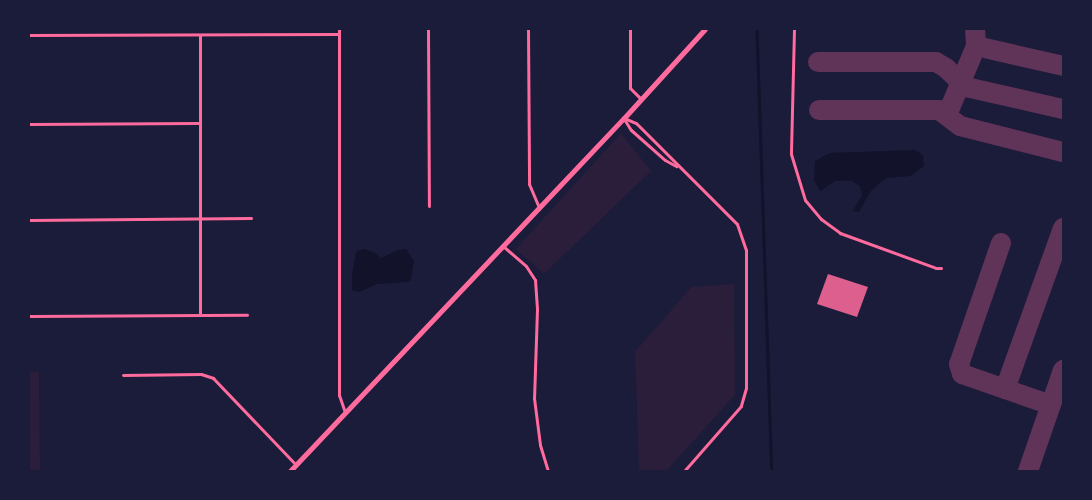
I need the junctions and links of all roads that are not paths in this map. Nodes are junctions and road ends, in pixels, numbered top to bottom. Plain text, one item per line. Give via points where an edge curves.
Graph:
1 (292, 29) edge
2 (339, 29) edge
3 (428, 29) edge
4 (528, 29) edge
5 (630, 29) edge
6 (705, 29) edge
7 (794, 29) edge
8 (292, 34) junction
9 (339, 34) junction
10 (200, 35) junction
11 (29, 36) edge
12 (640, 98) junction
13 (624, 118) junction
14 (199, 123) junction
15 (29, 124) edge
16 (676, 166) junction
17 (429, 206) dead end
18 (539, 208) junction
19 (251, 218) dead end
20 (200, 219) junction
21 (29, 220) edge
22 (503, 246) junction
23 (941, 268) dead end
24 (200, 315) junction
25 (247, 315) dead end
26 (29, 316) edge
27 (123, 375) dead end
28 (346, 413) junction
29 (296, 465) junction
30 (290, 471) edge
31 (548, 471) edge
32 (684, 471) edge

1 - 8 street
2 - 9 street
3 - 17 street
4 - 18 street via 528,184
5 - 12 street via 630,88
6 - 12 main road
7 - 23 street via 791,154 805,200 820,219 840,233
8 - 9 street
8 - 10 street
9 - 28 street via 339,395
10 - 11 street
10 - 14 street
12 - 13 main road
13 - 16 street via 631,130
13 - 16 street via 636,123 670,154
13 - 18 main road
14 - 15 street
14 - 20 street
16 - 32 street via 737,224 746,250 746,388 741,406
18 - 22 main road
19 - 20 street
20 - 21 street
20 - 24 street
22 - 28 main road
22 - 31 street via 526,266 535,280 534,398 540,445
24 - 25 street
24 - 26 street
27 - 29 street via 201,374 213,378
28 - 29 main road
29 - 30 main road

